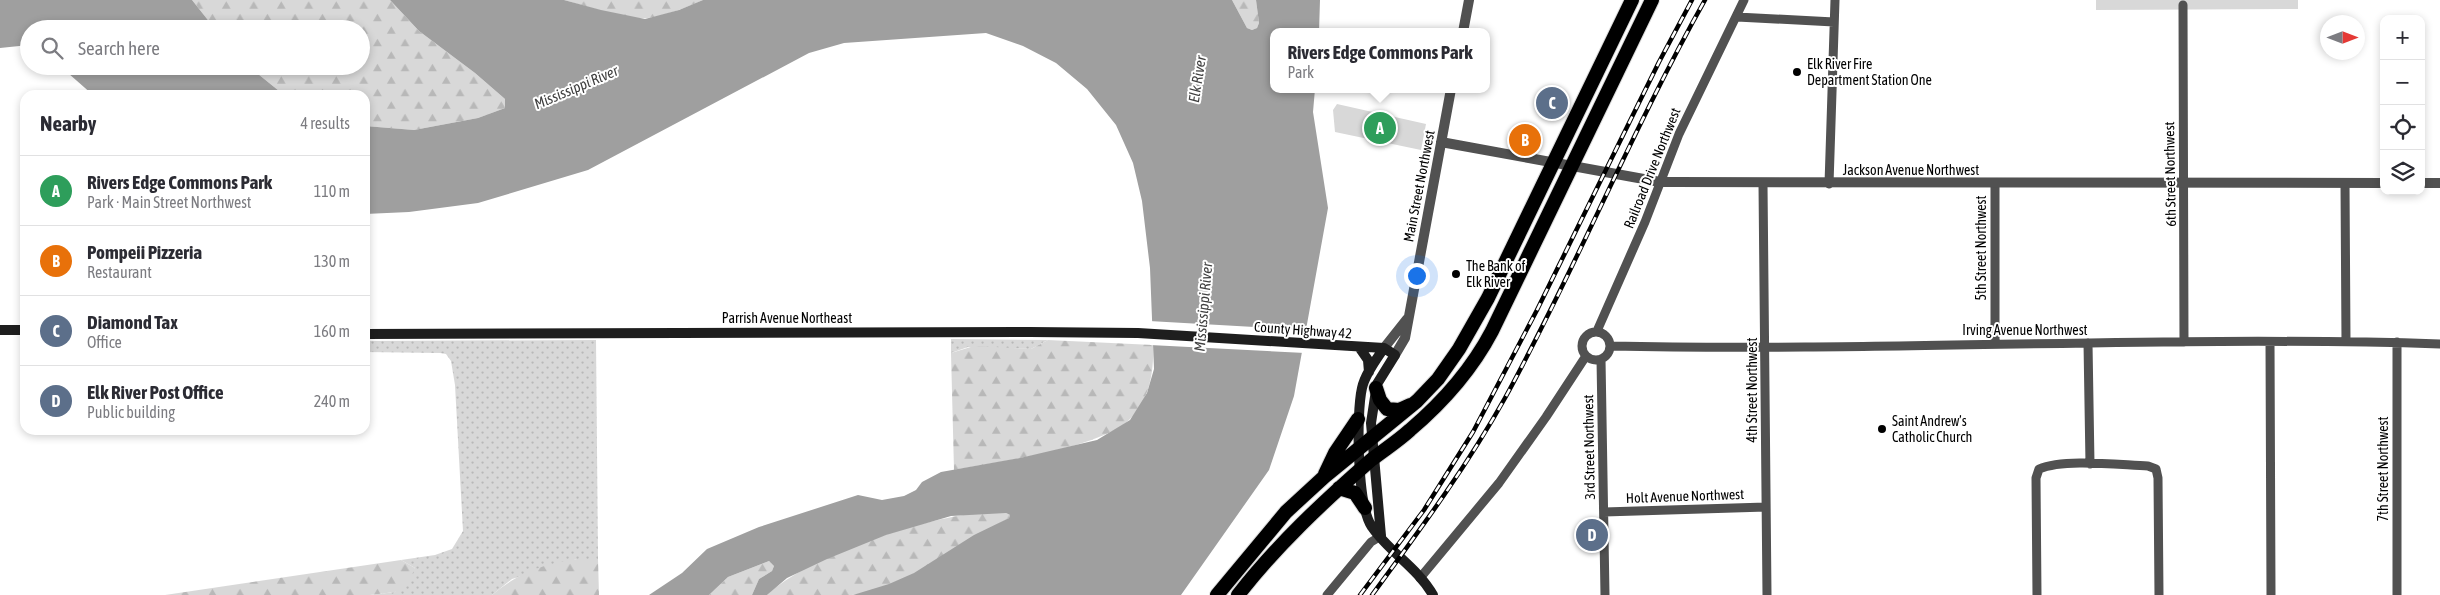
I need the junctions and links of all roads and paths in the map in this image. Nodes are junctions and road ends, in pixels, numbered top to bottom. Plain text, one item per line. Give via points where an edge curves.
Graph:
1 (1469, 0) edge
2 (1632, 0) edge
3 (1652, 0) edge
4 (1744, 0) edge
5 (1834, 0) edge
6 (2183, 5) dead end
7 (1737, 17) junction
8 (1834, 22) junction
9 (1464, 28) edge
10 (1451, 93) edge
11 (1441, 142) junction
12 (1554, 162) junction
13 (1573, 165) junction
14 (1660, 182) junction
15 (2185, 183) junction
16 (2345, 183) junction
17 (2380, 183) edge
18 (2425, 183) edge
19 (2440, 183) edge
20 (1763, 184) junction
21 (1829, 184) junction
22 (1995, 184) junction
23 (1407, 318) junction
24 (0, 330) edge
25 (20, 330) edge
26 (1597, 331) junction
27 (370, 334) edge
28 (1209, 338) joint
29 (2346, 341) junction
30 (2184, 342) junction
31 (2270, 342) junction
32 (2397, 342) junction
33 (1995, 343) junction
34 (2088, 343) junction
35 (2440, 344) edge
36 (1610, 346) junction
37 (1766, 346) junction
38 (1359, 347) junction
39 (1384, 348) junction
40 (1395, 355) junction
41 (1586, 356) junction
42 (1601, 359) junction
43 (1369, 372) junction
44 (1376, 388) junction
45 (1418, 401) junction
46 (1358, 419) junction
47 (1371, 440) junction
48 (1359, 449) junction
49 (1373, 459) junction
50 (2090, 464) junction
51 (1361, 470) junction
52 (1324, 477) junction
53 (1340, 488) junction
54 (1766, 507) junction
55 (1365, 508) junction
56 (1604, 512) junction
57 (1381, 536) junction
58 (1420, 578) junction
59 (1217, 595) edge
60 (1238, 595) edge
61 (1327, 595) edge
62 (1433, 595) edge
63 (1605, 595) edge
64 (1767, 595) edge
65 (2037, 595) edge
66 (2159, 595) edge
67 (2271, 595) edge
68 (2397, 595) edge

1 - 9 street
2 - 12 highway
3 - 13 highway
4 - 7 street, Railroad Drive Northwest
5 - 8 street
6 - 15 street, 6th Street Northwest via 2182,168
7 - 8 street
7 - 14 street, Railroad Drive Northwest via 1691,107
8 - 21 street
10 - 11 street, Main Street Northwest
11 - 12 street, Jackson Avenue Northwest
11 - 23 street, Main Street Northwest
12 - 13 street, Jackson Avenue Northwest
12 - 45 highway via 1469,334
13 - 14 street, Jackson Avenue Northwest
13 - 49 highway via 1489,336 1474,360 1428,414
14 - 20 street, Jackson Avenue Northwest
14 - 26 street, Railroad Drive Northwest
15 - 16 street, Jackson Avenue Northwest
15 - 22 street, Jackson Avenue Northwest
15 - 30 street, 6th Street Northwest
16 - 17 street, Jackson Avenue Northwest
16 - 29 street
18 - 19 street
20 - 21 street, Jackson Avenue Northwest
20 - 37 street, 4th Street Northwest
21 - 22 street, Jackson Avenue Northwest
22 - 33 street, 5th Street Northwest
23 - 39 street, Main Street Northwest
23 - 40 street, Main Street Northwest via 1405,338
24 - 25 main road
26 - 36 street via 1607,336
26 - 41 street via 1585,336 1582,343
27 - 28 main road, Parrish Avenue Northeast via 1138,333
28 - 38 main road, County Highway 42
29 - 31 street, Irving Avenue Northwest
29 - 32 street, Irving Avenue Northwest
30 - 31 street, Irving Avenue Northwest
30 - 34 street, Irving Avenue Northwest
31 - 67 street
32 - 35 street, Irving Avenue Northwest
32 - 68 street, 7th Street Northwest
33 - 34 street, Irving Avenue Northwest
33 - 37 street, Irving Avenue Northwest
34 - 50 street
36 - 37 street, Irving Avenue Northwest
36 - 42 street
37 - 54 street, 4th Street Northwest
38 - 39 main road, County Highway 42
38 - 43 main road via 1368,360
39 - 40 main road
39 - 43 main road, Main Street Northwest
40 - 44 main road, Main Street Northwest
41 - 42 street
41 - 58 street via 1499,483
42 - 56 street, 3rd Street Northwest
43 - 46 main road, Main Street Northwest via 1362,386
44 - 45 highway via 1387,409 1399,410
44 - 47 main road, Main Street Northwest
45 - 47 highway
46 - 48 main road, Main Street Northwest
46 - 52 highway via 1335,453
47 - 48 highway
47 - 49 main road, Main Street Northwest
48 - 51 main road, Main Street Northwest
48 - 52 highway
49 - 51 highway
49 - 57 main road, Main Street Northwest
50 - 65 street via 2048,465 2039,469 2036,478
50 - 66 street via 2156,469
51 - 53 highway
51 - 55 main road, Main Street Northwest
52 - 59 highway via 1270,530
53 - 55 highway via 1354,494
53 - 60 highway via 1278,548
54 - 56 street, Holt Avenue Northwest
54 - 64 street, 4th Street Northwest
55 - 57 main road, Main Street Northwest via 1368,522
56 - 63 street, 3rd Street Northwest
57 - 58 main road, Main Street Northwest
57 - 61 street via 1371,542
58 - 62 main road, Main Street Northwest

